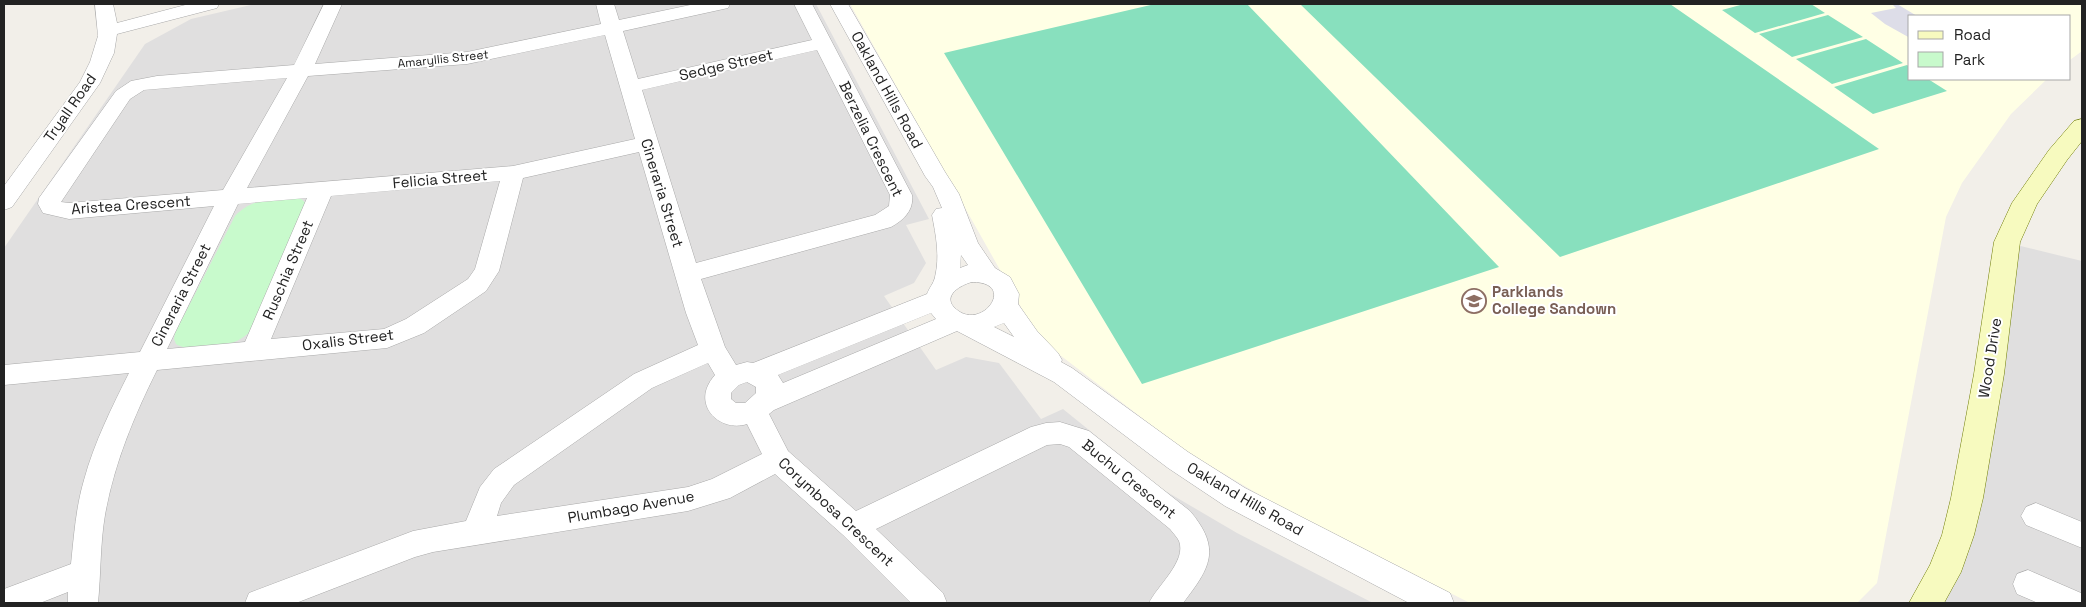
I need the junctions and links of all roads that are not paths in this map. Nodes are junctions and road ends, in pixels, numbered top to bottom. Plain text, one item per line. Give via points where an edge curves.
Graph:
1 (104, 4) edge
2 (210, 4) edge
3 (333, 4) edge
4 (605, 4) edge
5 (721, 4) edge
6 (803, 4) edge
7 (839, 4) edge
8 (612, 28) junction
9 (108, 31) junction
10 (823, 43) junction
11 (301, 71) junction
12 (629, 87) junction
13 (2082, 126) edge
14 (646, 143) junction
15 (513, 173) junction
16 (936, 176) junction
17 (322, 190) junction
18 (230, 198) junction
19 (4, 202) edge
20 (688, 274) junction
21 (986, 274) junction
22 (942, 291) junction
23 (1006, 306) junction
24 (961, 322) junction
25 (254, 350) junction
26 (713, 350) junction
27 (148, 361) junction
28 (756, 373) junction
29 (4, 375) edge
30 (1063, 375) junction
31 (730, 377) junction
32 (761, 406) junction
33 (778, 460) junction
34 (2036, 516) dead end
35 (853, 526) junction
36 (478, 531) junction
37 (2082, 535) edge
38 (85, 572) junction
39 (2028, 584) dead end
40 (4, 603) edge
41 (83, 603) edge
42 (260, 603) edge
43 (932, 603) edge
44 (1165, 603) edge
45 (1439, 603) edge
46 (1926, 603) edge
47 (2070, 603) edge

1 - 9 street, Tryall Road
2 - 9 street
3 - 11 street, Cineraria Street
4 - 8 street, Cineraria Street
5 - 8 street
6 - 10 street, Berzelia Crescent
7 - 16 street, Oakland Hills Road
8 - 11 street, Amaryllis Street via 467,58
8 - 12 street, Cineraria Street
9 - 19 street, Tryall Road via 106,49 90,83
10 - 12 street, Sedge Street
10 - 20 street, Berzelia Crescent via 902,194 901,206 892,217 883,221
11 - 18 street, Cineraria Street
11 - 18 street, Aristea Crescent via 157,82 131,88 116,103 48,204 51,208 69,210
12 - 14 street, Cineraria Street
13 - 46 street, Wood Drive via 2026,203 2007,242 1989,374 1967,498 1944,572
14 - 15 street, Felicia Street
14 - 20 street, Cineraria Street
15 - 17 street, Felicia Street
15 - 25 street, Oxalis Street via 487,271 477,285 464,294 415,326 387,338
16 - 21 street, Oakland Hills Road via 948,194 966,245
16 - 22 street, Oakland Hills Road via 950,246
17 - 18 street, Felicia Street
17 - 25 street, Ruschia Street
18 - 27 street, Cineraria Street
20 - 26 street, Cineraria Street
21 - 22 street via 961,274
21 - 23 street via 1001,282 1006,289
22 - 24 street via 940,308 946,316
22 - 28 street
23 - 24 street via 990,320
23 - 30 street, Oakland Hills Road via 1028,338
24 - 30 street, Oakland Hills Road
24 - 32 street
25 - 27 street, Oxalis Street
26 - 31 street, Cineraria Street
26 - 36 street via 643,381 504,477 485,504
27 - 29 street, Oxalis Street
27 - 38 street, Cineraria Street via 127,403 98,479 90,517
28 - 31 street
28 - 32 street via 763,376 771,387
30 - 45 street, Oakland Hills Road via 1235,498
31 - 32 street via 718,390 718,404 722,409 737,415
32 - 33 street, Corymbosa Crescent
33 - 35 street, Corymbosa Crescent
33 - 36 street, Plumbago Avenue via 720,489 688,499
34 - 37 street
35 - 43 street, Corymbosa Crescent
35 - 44 street, Buchu Crescent via 1041,435 1066,433 1079,439 1191,531 1196,542 1194,562
36 - 42 street, Plumbago Avenue via 399,549
38 - 40 street
38 - 41 street, Cineraria Street
39 - 47 street

